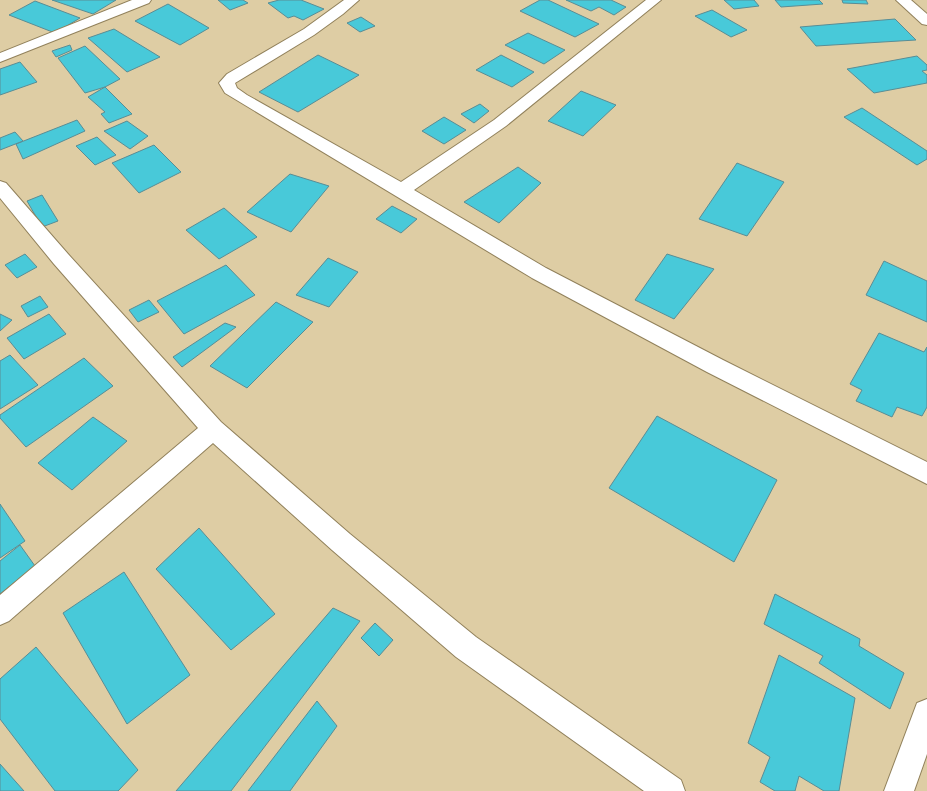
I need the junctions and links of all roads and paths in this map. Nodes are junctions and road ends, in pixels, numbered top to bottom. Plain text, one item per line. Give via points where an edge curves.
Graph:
1 (144, 0) edge
2 (352, 0) edge
3 (654, 0) edge
4 (902, 0) edge
5 (927, 21) edge
6 (0, 58) edge
7 (0, 187) edge
8 (401, 190) junction
9 (213, 429) junction
10 (927, 474) edge
11 (0, 612) edge
12 (927, 713) edge
13 (670, 791) edge
14 (900, 791) edge

1 - 6 street
2 - 8 street via 304,35 232,77 227,83 230,90 241,98
3 - 8 street via 500,123
4 - 5 street
7 - 9 street
8 - 10 street via 539,273
9 - 11 street
9 - 13 street via 341,542 466,647
12 - 14 street

